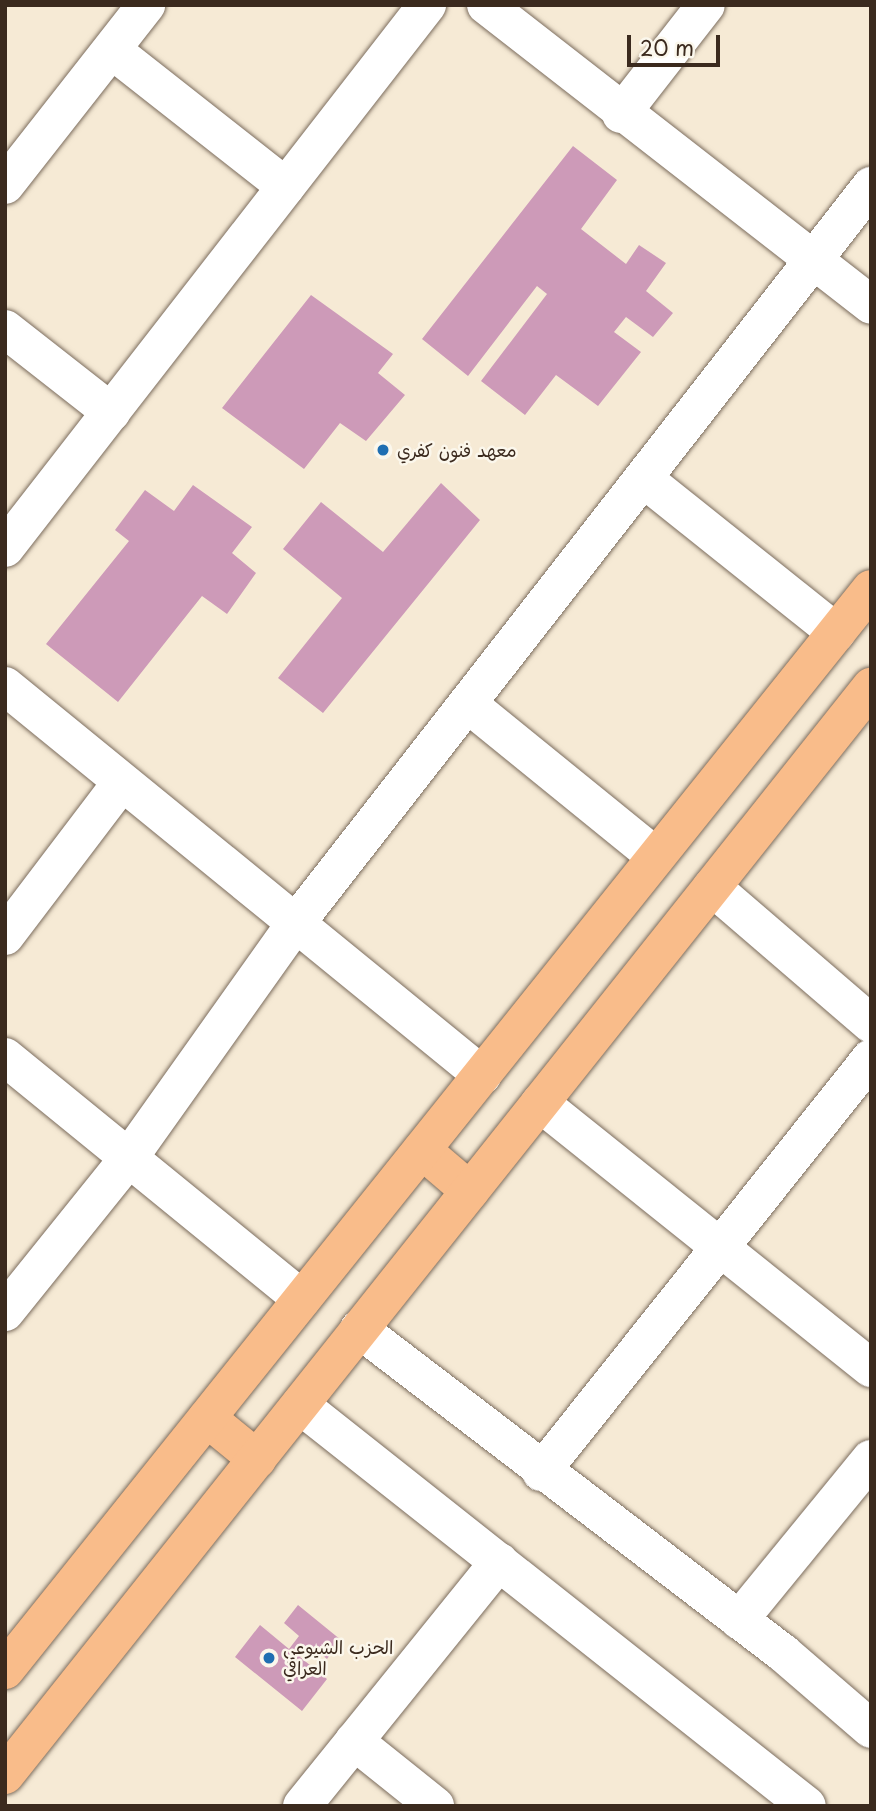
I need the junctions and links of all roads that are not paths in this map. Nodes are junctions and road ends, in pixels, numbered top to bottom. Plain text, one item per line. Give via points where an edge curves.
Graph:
1 (146, 5) edge
2 (427, 5) edge
3 (486, 5) edge
4 (706, 5) edge
5 (112, 50) junction
6 (621, 114) junction
7 (5, 185) edge
8 (871, 186) edge
9 (286, 187) junction
10 (814, 263) junction
11 (871, 305) edge
12 (5, 329) edge
13 (111, 412) junction
14 (644, 479) junction
15 (5, 548) edge
16 (871, 589) edge
17 (836, 632) junction
18 (5, 686) edge
19 (871, 687) edge
20 (468, 704) junction
21 (775, 709) junction
22 (822, 749) junction
23 (122, 782) junction
24 (656, 857) junction
25 (712, 887) junction
26 (296, 923) junction
27 (5, 936) edge
28 (871, 1024) edge
29 (5, 1057) edge
30 (871, 1058) edge
31 (482, 1075) junction
32 (540, 1103) junction
33 (422, 1150) junction
34 (128, 1159) junction
35 (470, 1191) junction
36 (720, 1247) junction
37 (302, 1299) junction
38 (5, 1312) edge
39 (359, 1329) junction
40 (871, 1368) edge
41 (300, 1405) junction
42 (206, 1418) junction
43 (257, 1459) junction
44 (871, 1459) edge
45 (541, 1472) junction
46 (499, 1562) junction
47 (738, 1620) junction
48 (5, 1670) edge
49 (871, 1729) edge
50 (354, 1741) junction
51 (5, 1775) edge
52 (302, 1806) edge
53 (435, 1806) edge
54 (807, 1806) edge

1 - 5 street
2 - 9 street
3 - 6 street
4 - 6 street
5 - 7 street
5 - 9 street
6 - 10 street
8 - 10 street
9 - 13 street
10 - 11 street
10 - 14 street
12 - 13 street
13 - 15 street
14 - 17 street
14 - 20 street
16 - 17 main road
17 - 21 main road
18 - 23 street
19 - 22 main road
20 - 24 street
20 - 26 street
21 - 22 main road
21 - 24 main road
22 - 25 main road
23 - 26 street
23 - 27 street
24 - 31 main road
25 - 28 street
25 - 32 main road
26 - 31 street
26 - 34 street
29 - 34 street
30 - 36 street
31 - 33 main road
32 - 35 main road
32 - 36 street
33 - 35 main road
33 - 37 main road
34 - 37 street
34 - 38 street
35 - 39 main road
36 - 40 street
36 - 45 street
37 - 42 main road
39 - 41 main road
39 - 45 street
41 - 43 main road
41 - 46 street
42 - 43 main road
42 - 48 main road
43 - 51 main road
44 - 47 street
45 - 47 street
46 - 50 street
46 - 54 street
47 - 49 street
50 - 52 street
50 - 53 street

